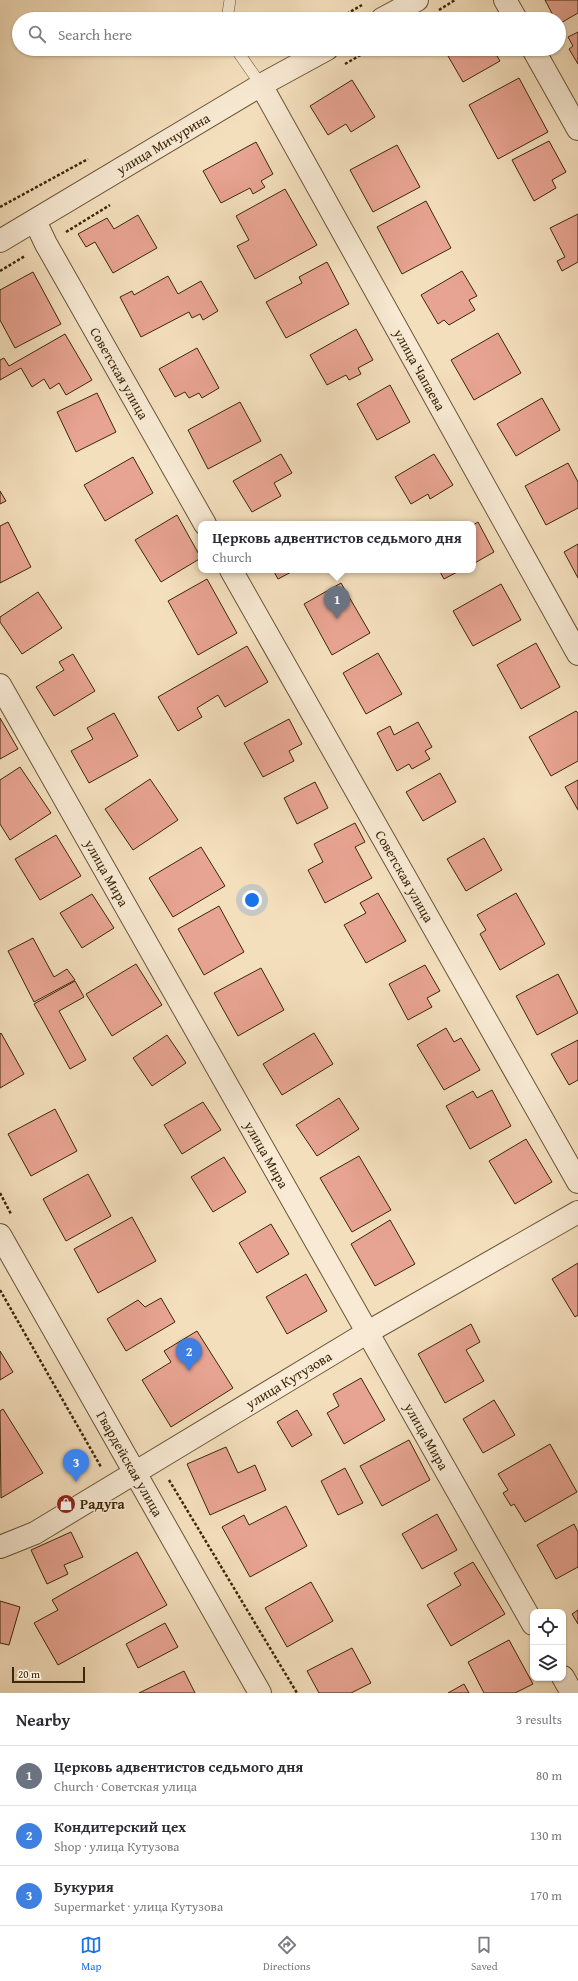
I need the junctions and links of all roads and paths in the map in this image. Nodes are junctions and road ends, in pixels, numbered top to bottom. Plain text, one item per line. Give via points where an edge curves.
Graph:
1 (230, 0) edge
2 (417, 0) edge
3 (505, 0) edge
4 (365, 4) dead end
5 (228, 12) edge
6 (351, 12) edge
7 (395, 12) edge
8 (512, 12) edge
9 (241, 56) edge
10 (314, 56) edge
11 (536, 56) edge
12 (260, 85) junction
13 (578, 129) edge
14 (35, 221) junction
15 (0, 241) edge
16 (203, 521) edge
17 (233, 573) edge
18 (578, 654) edge
19 (0, 685) edge
20 (578, 1182) edge
21 (578, 1212) edge
22 (0, 1235) edge
23 (0, 1290) edge
24 (368, 1332) junction
25 (156, 1460) junction
26 (102, 1469) dead end
27 (135, 1472) junction
28 (0, 1547) edge
29 (530, 1619) edge
30 (565, 1681) edge
31 (260, 1693) edge
32 (297, 1693) edge
33 (572, 1693) edge

1 - 5 lane
2 - 7 street
3 - 8 street
4 - 6 path
9 - 12 lane
10 - 12 street, улица Мичурина
11 - 13 street
12 - 14 street, улица Мичурина
12 - 18 street, улица Чапаева
14 - 15 street, улица Мичурина
14 - 16 street, Советская улица
17 - 20 street, Советская улица
19 - 24 street, улица Мира
21 - 24 street, улица Кутузова
22 - 27 street, Гвардейская улица
23 - 26 path
24 - 25 street, улица Кутузова
24 - 29 street, улица Мира
25 - 27 street, улица Кутузова
25 - 32 path
27 - 28 street, улица Кутузова via 35,1533
27 - 31 street, Гвардейская улица
30 - 33 street

